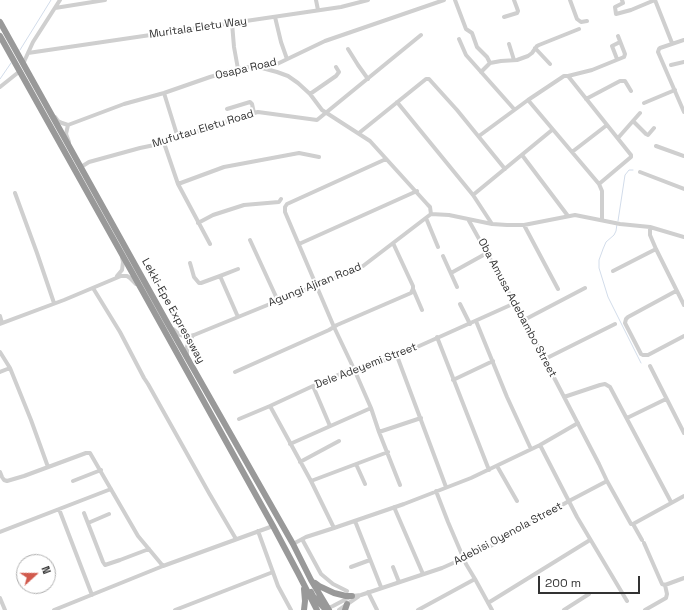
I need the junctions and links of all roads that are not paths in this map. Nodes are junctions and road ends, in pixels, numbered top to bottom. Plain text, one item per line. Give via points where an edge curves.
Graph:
1 (60, 0) edge
2 (105, 0) edge
3 (316, 0) edge
4 (368, 0) edge
5 (444, 0) edge
6 (455, 0) edge
7 (514, 0) edge
8 (570, 0) edge
9 (622, 0) edge
10 (655, 0) edge
11 (56, 8) junction
12 (318, 10) junction
13 (275, 17) junction
14 (504, 17) dead end
15 (587, 21) dead end
16 (0, 22) edge
17 (232, 23) junction
18 (579, 29) dead end
19 (0, 36) edge
20 (421, 36) dead end
21 (618, 36) dead end
22 (459, 39) dead end
23 (684, 40) edge
24 (620, 42) junction
25 (672, 43) junction
26 (509, 44) dead end
27 (535, 48) junction
28 (348, 50) dead end
29 (28, 53) junction
30 (287, 59) junction
31 (617, 59) junction
32 (514, 60) junction
33 (684, 62) edge
34 (490, 63) junction
35 (277, 64) junction
36 (550, 64) dead end
37 (20, 66) junction
38 (670, 66) dead end
39 (336, 67) dead end
40 (262, 68) junction
41 (238, 69) junction
42 (277, 72) junction
43 (481, 72) junction
44 (568, 76) junction
45 (368, 78) junction
46 (0, 87) edge
47 (675, 90) junction
48 (631, 91) dead end
49 (164, 93) junction
50 (310, 94) junction
51 (586, 99) junction
52 (528, 100) junction
53 (397, 102) junction
54 (644, 103) dead end
55 (227, 109) dead end
56 (514, 109) junction
57 (50, 112) junction
58 (326, 112) junction
59 (684, 112) edge
60 (254, 113) junction
61 (640, 113) dead end
62 (633, 121) junction
63 (607, 124) junction
64 (68, 125) junction
65 (654, 128) dead end
66 (552, 130) junction
67 (359, 133) junction
68 (479, 136) junction
69 (178, 138) junction
70 (618, 138) junction
71 (164, 143) junction
72 (656, 146) dead end
73 (70, 147) junction
74 (572, 152) junction
75 (522, 155) junction
76 (684, 156) edge
77 (319, 158) dead end
78 (386, 159) junction
79 (81, 167) junction
80 (505, 169) junction
81 (640, 172) dead end
82 (178, 184) junction
83 (599, 184) junction
84 (684, 189) edge
85 (417, 191) junction
86 (15, 193) dead end
87 (473, 195) junction
88 (281, 199) dead end
89 (431, 214) junction
90 (568, 216) junction
91 (426, 218) junction
92 (468, 219) junction
93 (602, 220) junction
94 (198, 223) junction
95 (492, 224) junction
96 (524, 225) junction
97 (650, 228) junction
98 (684, 237) edge
99 (250, 240) dead end
100 (394, 243) junction
101 (210, 244) dead end
102 (299, 244) junction
103 (438, 247) dead end
104 (119, 249) junction
105 (656, 249) junction
106 (487, 252) junction
107 (443, 256) dead end
108 (190, 263) dead end
109 (238, 269) dead end
110 (613, 271) dead end
111 (451, 273) junction
112 (220, 276) junction
113 (115, 278) junction
114 (316, 285) junction
115 (457, 287) dead end
116 (93, 288) junction
117 (586, 288) dead end
118 (558, 289) dead end
119 (412, 291) junction
120 (676, 291) junction
121 (143, 292) junction
122 (278, 301) junction
123 (54, 303) junction
124 (514, 303) junction
125 (460, 304) dead end
126 (684, 305) edge
127 (422, 310) dead end
128 (0, 316) edge
129 (238, 317) junction
130 (524, 320) junction
131 (476, 321) junction
132 (1, 323) edge
133 (168, 324) junction
134 (470, 324) junction
135 (615, 324) dead end
136 (334, 327) junction
137 (194, 335) junction
138 (684, 336) edge
139 (437, 337) junction
140 (0, 352) edge
141 (187, 356) junction
142 (397, 356) junction
143 (545, 359) junction
144 (493, 362) junction
145 (650, 366) dead end
146 (10, 368) junction
147 (354, 369) junction
148 (0, 372) edge
149 (236, 372) dead end
150 (453, 380) junction
151 (313, 386) junction
152 (564, 397) junction
153 (666, 399) junction
154 (270, 406) junction
155 (371, 408) junction
156 (421, 418) junction
157 (627, 418) junction
158 (239, 419) dead end
159 (578, 423) junction
160 (330, 426) junction
161 (379, 432) junction
162 (684, 434) edge
163 (339, 441) dead end
164 (290, 444) junction
165 (540, 445) junction
166 (530, 449) junction
167 (388, 452) junction
168 (300, 462) junction
169 (356, 464) junction
170 (498, 466) junction
171 (48, 467) junction
172 (100, 470) junction
173 (489, 470) junction
174 (0, 472) edge
175 (74, 481) dead end
176 (311, 481) junction
177 (607, 481) junction
178 (364, 484) dead end
179 (400, 485) dead end
180 (446, 487) junction
181 (111, 489) junction
182 (436, 491) junction
183 (684, 496) edge
184 (517, 500) dead end
185 (568, 501) junction
186 (671, 502) junction
187 (394, 507) junction
188 (59, 509) junction
189 (84, 513) dead end
190 (109, 514) dead end
191 (355, 521) junction
192 (88, 523) junction
193 (633, 524) junction
194 (273, 526) junction
195 (334, 528) junction
196 (258, 531) junction
197 (0, 532) edge
198 (236, 539) junction
199 (302, 539) junction
200 (590, 540) junction
201 (293, 544) junction
202 (149, 549) junction
203 (288, 554) junction
204 (464, 559) junction
205 (370, 560) junction
206 (163, 566) junction
207 (351, 567) dead end
208 (393, 567) dead end
209 (273, 572) junction
210 (298, 573) junction
211 (423, 574) junction
212 (684, 578) edge
213 (476, 579) junction
214 (311, 580) junction
215 (399, 582) junction
216 (665, 585) junction
217 (381, 587) junction
218 (347, 591) dead end
219 (368, 592) junction
220 (361, 594) junction
221 (589, 594) dead end
222 (92, 595) junction
223 (352, 596) junction
224 (0, 600) edge
225 (627, 602) dead end
226 (488, 603) junction
227 (346, 607) edge
228 (58, 609) edge
229 (321, 609) edge
230 (5, 610) edge
231 (175, 610) edge
232 (291, 610) edge
233 (304, 610) edge
234 (339, 610) edge
235 (377, 610) edge
236 (418, 610) edge
237 (492, 610) edge
238 (564, 610) edge
239 (645, 610) edge

1 - 11 street
2 - 11 street
3 - 12 street
4 - 12 street, Muritala Eletu Way
5 - 30 street, Osapa Road via 326,41
6 - 34 street via 466,29 472,33 477,47
7 - 14 street via 517,13
8 - 15 street via 577,19 581,22
9 - 10 street via 623,3 615,7 616,14
10 - 25 street
11 - 29 street
12 - 13 street, Muritala Eletu Way
13 - 17 street, Muritala Eletu Way
13 - 30 street
16 - 37 highway, Lekki-Epe Expressway
17 - 29 street, Muritala Eletu Way
17 - 41 street
18 - 27 street
19 - 37 highway, Lekki-Epe Expressway
20 - 45 street, Mufutau Eletu Road
21 - 24 street
22 - 43 street via 466,55
23 - 25 street
24 - 31 street via 612,46
24 - 31 street via 625,55
25 - 47 street via 660,48 658,52
26 - 32 street
27 - 32 street via 528,56
27 - 36 street
28 - 45 street
29 - 37 street
30 - 35 street, Osapa Road
31 - 44 street via 592,70
32 - 34 street
33 - 38 street
34 - 43 street
35 - 40 street, Osapa Road
35 - 42 street
37 - 46 street
37 - 57 highway, Lekki-Epe Expressway
37 - 104 highway, Lekki-Epe Expressway
39 - 50 street via 339,72 336,76
40 - 41 street, Osapa Road
40 - 42 street
41 - 49 street, Osapa Road
42 - 50 street via 298,82
43 - 56 street
44 - 51 street
44 - 52 street via 564,76
45 - 58 street, Mufutau Eletu Road
47 - 54 street
47 - 59 street
48 - 51 street via 623,80
49 - 64 street, Osapa Road via 124,104
49 - 69 street
50 - 58 street
51 - 63 street
52 - 56 street
52 - 66 street
53 - 67 street
53 - 68 street via 429,79
53 - 87 street
55 - 60 street via 250,102
56 - 68 street
57 - 64 street via 58,121
57 - 73 highway, Lekki-Epe Expressway
58 - 60 street, Mufutau Eletu Road via 317,120
58 - 67 street
60 - 69 street, Mufutau Eletu Road
61 - 62 street
62 - 65 street via 648,135
62 - 70 street
63 - 70 street
63 - 74 street
64 - 73 street via 66,134
66 - 74 street
66 - 75 street
67 - 78 street
68 - 80 street
69 - 71 street, Mufutau Eletu Road
70 - 83 street via 631,157
71 - 79 street, Mufutau Eletu Road via 89,162
71 - 82 street
72 - 76 street
73 - 79 highway, Lekki-Epe Expressway
74 - 83 street
75 - 80 street
75 - 90 street
77 - 82 street via 299,153 224,167
78 - 85 street
78 - 102 street via 287,204 285,212
79 - 133 highway, Lekki-Epe Expressway
80 - 87 street
81 - 84 street
82 - 94 street
83 - 93 street via 602,191
85 - 89 street via 430,207
85 - 102 street
86 - 123 street
87 - 95 street
88 - 94 street via 279,202 244,205
89 - 91 street, Agungi Ajiran Road
89 - 92 street
90 - 93 street
90 - 96 street
91 - 100 street, Agungi Ajiran Road
91 - 103 street
92 - 95 street
92 - 106 street, Oba Amusa Adebambo Street
93 - 97 street
94 - 101 street
95 - 96 street
96 - 118 street
97 - 98 street
97 - 105 street
99 - 122 street
100 - 114 street, Agungi Ajiran Road via 363,266
100 - 119 street via 413,286
102 - 114 street
104 - 113 street via 123,266 121,273
104 - 121 highway, Lekki-Epe Expressway
105 - 110 street
105 - 120 street
106 - 111 street
106 - 124 street, Oba Amusa Adebambo Street
107 - 111 street
108 - 112 street via 194,277 199,283
109 - 112 street
111 - 115 street
112 - 129 street
113 - 116 street
113 - 121 street via 130,278
114 - 122 street, Agungi Ajiran Road
114 - 136 street
116 - 123 street
116 - 198 street
117 - 130 street
119 - 127 street
119 - 136 street
120 - 126 street
120 - 138 street via 628,317 625,323 643,355 648,355
121 - 194 highway, Lekki-Epe Expressway
122 - 129 street, Agungi Ajiran Road
123 - 132 street
124 - 130 street, Oba Amusa Adebambo Street
124 - 131 street, Dele Adeyemi Street
125 - 134 street
128 - 132 street
129 - 137 street, Agungi Ajiran Road
130 - 143 street, Oba Amusa Adebambo Street
131 - 134 street, Dele Adeyemi Street
131 - 144 street
133 - 137 street via 180,335
133 - 141 highway, Lekki-Epe Expressway
134 - 139 street, Dele Adeyemi Street
135 - 143 street
136 - 147 street
136 - 149 street
137 - 141 street via 189,339
139 - 142 street, Dele Adeyemi Street
139 - 150 street
140 - 146 street
141 - 201 highway, Lekki-Epe Expressway
142 - 147 street, Dele Adeyemi Street
142 - 156 street
143 - 152 street, Oba Amusa Adebambo Street
144 - 150 street
144 - 166 street
145 - 153 street
146 - 148 street
146 - 171 street
147 - 151 street, Dele Adeyemi Street
147 - 155 street
150 - 173 street
151 - 154 street, Dele Adeyemi Street
151 - 160 street
152 - 157 street via 605,384 610,387
152 - 159 street, Oba Amusa Adebambo Street
153 - 157 street
153 - 162 street
154 - 158 street, Dele Adeyemi Street
154 - 164 street
155 - 160 street
155 - 161 street
156 - 161 street
156 - 180 street
157 - 186 street
159 - 165 street
159 - 177 street, Oba Amusa Adebambo Street
160 - 164 street
161 - 167 street
163 - 168 street
164 - 168 street
165 - 166 street
165 - 185 street
166 - 170 street
167 - 169 street
167 - 179 street
168 - 176 street
169 - 176 street
169 - 178 street
170 - 173 street
170 - 184 street
171 - 172 street via 90,453
171 - 174 street via 7,482
172 - 175 street
172 - 181 street
173 - 180 street
176 - 195 street
177 - 185 street, Adebisi Oyenola Street
177 - 193 street, Oba Amusa Adebambo Street
180 - 182 street
181 - 188 street
181 - 202 street via 138,536
182 - 187 street
182 - 204 street
183 - 186 street
185 - 200 street
185 - 204 street, Adebisi Oyenola Street
186 - 193 street
187 - 191 street
187 - 211 street
188 - 197 street
188 - 222 street
189 - 192 street
190 - 192 street
191 - 195 street
191 - 205 street
192 - 202 street via 105,565
193 - 216 street, Oba Amusa Adebambo Street via 662,584
194 - 196 street
194 - 203 highway, Lekki-Epe Expressway
195 - 199 street
196 - 198 street
196 - 209 street
198 - 206 street
199 - 201 street
199 - 218 street via 321,574
200 - 225 street
200 - 226 street
201 - 214 highway, Lekki-Epe Expressway
202 - 206 street
203 - 210 highway, Lekki-Epe Expressway
203 - 229 highway via 293,558
204 - 211 street, Adebisi Oyenola Street
204 - 213 street
205 - 207 street
205 - 217 street
206 - 222 street
208 - 215 street
209 - 231 street
209 - 232 street
210 - 229 highway, Lekki-Epe Expressway
210 - 233 highway via 304,586
211 - 215 street, Adebisi Oyenola Street
212 - 216 street
213 - 226 street
213 - 236 street
214 - 223 highway via 334,593
214 - 229 highway, Lekki-Epe Expressway
215 - 217 street, Adebisi Oyenola Street
216 - 239 street via 666,598
217 - 219 street, Adebisi Oyenola Street
219 - 220 street, Adebisi Oyenola Street
219 - 235 street
220 - 223 street, Adebisi Oyenola Street
220 - 227 street
221 - 238 street
222 - 228 street
223 - 229 street, Adebisi Oyenola Street
224 - 230 street
226 - 237 street
227 - 234 street

